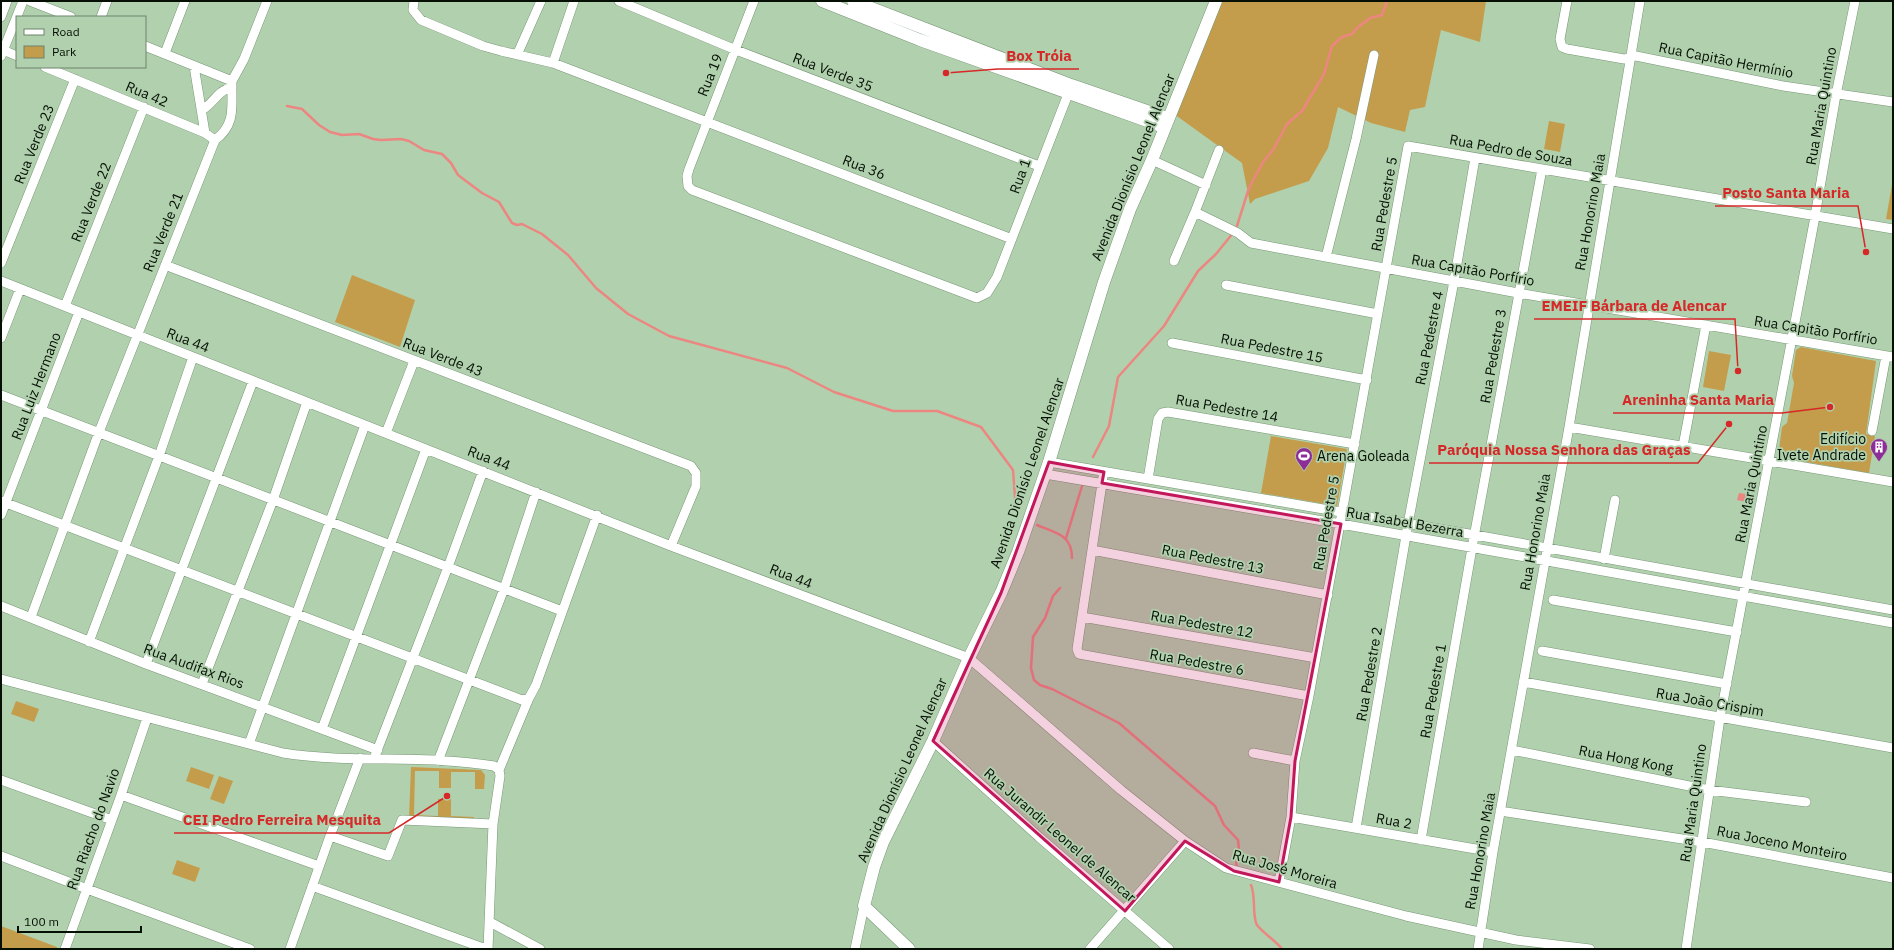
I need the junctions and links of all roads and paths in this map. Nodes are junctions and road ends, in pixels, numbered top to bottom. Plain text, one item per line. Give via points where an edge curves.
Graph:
1 (8, 1) edge
2 (23, 1) edge
3 (30, 1) edge
4 (107, 1) edge
5 (186, 1) edge
6 (267, 1) edge
7 (414, 1) edge
8 (541, 1) edge
9 (574, 1) edge
10 (619, 1) edge
11 (754, 1) edge
12 (822, 1) edge
13 (853, 1) edge
14 (1216, 1) edge
15 (1567, 1) edge
16 (1640, 1) edge
17 (1855, 1) edge
18 (17, 16) edge
19 (68, 16) edge
20 (101, 16) edge
21 (1, 17) edge
22 (16, 18) edge
23 (146, 46) edge
24 (736, 50) junction
25 (2, 52) edge
26 (165, 53) junction
27 (517, 54) junction
28 (1374, 55) dead end
29 (16, 56) edge
30 (1630, 57) junction
31 (553, 62) junction
32 (194, 66) junction
33 (48, 68) edge
34 (75, 79) junction
35 (232, 84) junction
36 (1070, 89) junction
37 (1836, 94) junction
38 (1893, 102) edge
39 (144, 107) junction
40 (202, 110) junction
41 (706, 122) junction
42 (1166, 123) junction
43 (205, 133) junction
44 (215, 140) junction
45 (1408, 146) joint
46 (1219, 150) dead end
47 (1475, 158) junction
48 (1152, 160) junction
49 (1039, 166) junction
50 (1542, 169) junction
51 (1609, 181) junction
52 (1206, 185) junction
53 (1195, 212) junction
54 (1815, 216) junction
55 (1893, 229) edge
56 (1012, 239) junction
57 (1326, 257) junction
58 (1174, 261) dead end
59 (1, 263) edge
60 (165, 265) junction
61 (1387, 268) junction
62 (997, 277) joint
63 (1, 281) edge
64 (1454, 281) junction
65 (1226, 285) dead end
66 (20, 289) junction
67 (1518, 293) junction
68 (1588, 304) junction
69 (65, 306) junction
70 (79, 312) junction
71 (1378, 314) junction
72 (1706, 325) junction
73 (138, 335) junction
74 (1, 338) edge
75 (1792, 341) junction
76 (1172, 343) dead end
77 (193, 357) junction
78 (1889, 357) edge
79 (414, 361) junction
80 (1367, 380) junction
81 (254, 381) junction
82 (1, 395) edge
83 (307, 402) junction
84 (41, 410) junction
85 (366, 424) junction
86 (1569, 427) junction
87 (99, 432) junction
88 (1872, 432) dead end
89 (386, 433) junction
90 (1355, 444) junction
91 (1683, 446) junction
92 (426, 448) junction
93 (159, 456) junction
94 (1769, 461) junction
95 (1047, 468) junction
96 (482, 471) junction
97 (1104, 472) junction
98 (216, 477) junction
99 (1148, 479) junction
100 (1893, 482) edge
101 (1102, 483) junction
102 (536, 492) junction
103 (273, 500) junction
104 (1614, 500) dead end
105 (3, 502) edge
106 (1342, 512) junction
107 (1, 515) edge
108 (597, 515) junction
109 (330, 522) junction
110 (1340, 524) junction
111 (1408, 524) junction
112 (64, 525) junction
113 (1474, 535) junction
114 (1407, 536) junction
115 (391, 545) junction
116 (671, 546) junction
117 (1472, 548) junction
118 (1547, 548) junction
119 (125, 549) junction
120 (1092, 550) junction
121 (1604, 559) junction
122 (1544, 561) junction
123 (1645, 566) junction
124 (448, 567) junction
125 (181, 570) junction
126 (1642, 578) junction
127 (1746, 585) junction
128 (504, 589) junction
129 (239, 592) junction
130 (1787, 592) junction
131 (1328, 595) junction
132 (1744, 596) junction
133 (1820, 597) junction
134 (1553, 600) dead end
135 (1785, 604) junction
136 (1, 606) edge
137 (1818, 610) junction
138 (1893, 610) edge
139 (562, 611) junction
140 (296, 614) junction
141 (31, 617) junction
142 (1082, 617) junction
143 (1893, 623) edge
144 (1737, 632) junction
145 (356, 638) junction
146 (89, 642) junction
147 (1542, 652) dead end
148 (969, 658) junction
149 (1316, 658) junction
150 (413, 659) junction
151 (146, 664) junction
152 (1, 679) edge
153 (469, 681) junction
154 (1523, 682) junction
155 (202, 684) junction
156 (1726, 684) junction
157 (1310, 696) junction
158 (529, 698) junction
159 (262, 706) junction
160 (147, 718) junction
161 (1720, 718) junction
162 (322, 729) junction
163 (933, 740) junction
164 (249, 744) junction
165 (1893, 748) edge
166 (1512, 750) junction
167 (1253, 753) dead end
168 (376, 754) junction
169 (360, 758) junction
170 (438, 761) junction
171 (1295, 761) junction
172 (499, 770) junction
173 (1, 780) edge
174 (1709, 790) junction
175 (121, 795) junction
176 (1806, 802) dead end
177 (1500, 811) junction
178 (1291, 817) junction
179 (112, 820) junction
180 (493, 824) junction
181 (1356, 828) junction
182 (330, 836) junction
183 (1421, 840) junction
184 (1185, 841) junction
185 (1702, 842) junction
186 (1493, 852) junction
187 (1, 856) edge
188 (319, 866) junction
189 (1893, 878) edge
190 (1279, 882) junction
191 (312, 886) junction
192 (87, 889) junction
193 (864, 906) junction
194 (1125, 911) junction
195 (490, 922) junction
196 (1480, 933) junction
197 (64, 949) edge
198 (250, 949) edge
199 (290, 949) edge
200 (487, 949) edge
201 (540, 949) edge
202 (855, 949) edge
203 (909, 949) edge
204 (1090, 949) edge
205 (1169, 949) edge
206 (1478, 949) edge
207 (1590, 949) edge
208 (1686, 949) edge

1 - 21 street
2 - 18 street
3 - 19 street
4 - 20 street
5 - 26 street
6 - 35 street
7 - 27 street, Rua 36 via 413,10 421,20 483,46
8 - 27 street
9 - 31 street
10 - 24 street, Rua Verde 35
11 - 24 street, Rua 19
12 - 36 street via 920,40
13 - 36 street
14 - 42 street, Avenida Dionísio Leonel Alencar
15 - 30 street, Rua Capitão Hermínio via 1560,39 1562,47 1624,59
16 - 30 street, Rua Honorino Maia
17 - 37 street, Rua Maria Quintino
22 - 25 street
23 - 26 street
24 - 41 street, Rua 19
24 - 49 street, Rua Verde 35
25 - 29 street
26 - 32 street
27 - 31 street, Rua 36
28 - 57 street
30 - 37 street, Rua Capitão Hermínio via 1636,56 1783,86
30 - 51 street, Rua Honorino Maia
31 - 41 street, Rua 36
32 - 35 street
32 - 40 street
33 - 34 street, Rua 42
34 - 39 street, Rua 42
34 - 59 street, Rua Verde 23
35 - 40 street via 223,89 210,105
35 - 44 street, Rua Verde 21 via 230,120 224,134
36 - 42 street
36 - 49 street, Rua 1
37 - 38 street, Rua Capitão Hermínio
37 - 54 street, Rua Maria Quintino
39 - 43 street, Rua 42
39 - 69 street, Rua Verde 22
40 - 43 street
41 - 56 street, Rua 36
41 - 62 street, Rua 19 via 687,176 688,186 692,190 977,298 987,293
42 - 48 street, Avenida Dionísio Leonel Alencar
43 - 44 street, Rua 42
44 - 60 street, Rua Verde 21
45 - 47 street, Rua Pedro de Souza
45 - 61 street, Rua Pedestre 5
46 - 52 street
47 - 50 street, Rua Pedro de Souza
47 - 64 street, Rua Pedestre 4
48 - 52 street
48 - 95 street, Avenida Dionísio Leonel Alencar via 1130,209 1104,282
49 - 56 street, Rua 1
50 - 51 street, Rua Pedro de Souza
50 - 67 street, Rua Pedestre 3
51 - 54 street, Rua Pedro de Souza
51 - 68 street, Rua Honorino Maia
52 - 53 street
53 - 57 street, Rua Capitão Porfírio via 1237,232 1252,243
53 - 58 street
54 - 55 street, Rua Pedro de Souza
54 - 75 street, Rua Maria Quintino
56 - 62 street, Rua 1
57 - 61 street, Rua Capitão Porfírio
60 - 73 street, Rua Verde 21
60 - 79 street, Rua Verde 43
61 - 64 street, Rua Capitão Porfírio
61 - 71 street, Rua Pedestre 5
63 - 66 street, Rua 44
64 - 67 street, Rua Capitão Porfírio
64 - 111 street, Rua Pedestre 4
65 - 71 street
66 - 69 street, Rua 44
66 - 74 street
67 - 68 street, Rua Capitão Porfírio
67 - 113 street, Rua Pedestre 3
68 - 72 street, Rua Capitão Porfírio
68 - 86 street, Rua Honorino Maia
69 - 70 street, Rua 44
70 - 73 street, Rua 44
70 - 84 street, Rua Luiz Hermano
71 - 80 street, Rua Pedestre 5
72 - 75 street, Rua Capitão Porfírio
72 - 91 street
73 - 77 street, Rua 44
73 - 87 street, Rua Verde 21
75 - 78 street, Rua Capitão Porfírio
75 - 94 street, Rua Maria Quintino
76 - 80 street, Rua Pedestre 15
77 - 81 street, Rua 44
77 - 93 street
78 - 88 street
79 - 89 street
79 - 116 street, Rua Verde 43 via 686,463 693,468 696,473 696,486
80 - 90 street, Rua Pedestre 5
81 - 83 street, Rua 44
81 - 98 street
82 - 84 street
83 - 85 street, Rua 44
83 - 103 street
84 - 87 street
84 - 105 street, Rua Luiz Hermano
85 - 89 street, Rua 44
85 - 109 street
86 - 91 street
86 - 118 street, Rua Honorino Maia
87 - 93 street
87 - 112 street, Rua Verde 21
89 - 92 street, Rua 44
90 - 99 street, Rua Pedestre 14 via 1168,412 1159,415
90 - 106 street, Rua Pedestre 5
91 - 94 street
92 - 96 street, Rua 44
92 - 115 street
93 - 98 street
93 - 119 street
94 - 100 street
94 - 127 street, Rua Maria Quintino
95 - 97 street, Rua Isabel Bezerra
95 - 101 street, Rua Isabel Bezerra
95 - 148 street, Avenida Dionísio Leonel Alencar via 1018,552
96 - 102 street, Rua 44
96 - 124 street
97 - 99 street, Rua Isabel Bezerra
97 - 101 street
98 - 103 street
98 - 125 street
99 - 106 street, Rua Isabel Bezerra
101 - 110 street, Rua Isabel Bezerra
101 - 120 street
102 - 108 street, Rua 44
102 - 128 street
103 - 109 street
103 - 129 street
104 - 121 street
105 - 107 street, Rua Luiz Hermano
105 - 112 street
106 - 110 street, Rua Pedestre 5
106 - 111 street, Rua Isabel Bezerra
108 - 116 street, Rua 44
108 - 139 street
109 - 115 street
109 - 140 street
110 - 114 street, Rua Isabel Bezerra
110 - 131 street, Rua Pedestre 5
111 - 113 street, Rua Isabel Bezerra
111 - 114 street, Rua Pedestre 2
112 - 119 street
112 - 141 street, Rua Verde 21
113 - 117 street, Rua Pedestre 3
113 - 118 street, Rua Isabel Bezerra
114 - 117 street, Rua Isabel Bezerra
114 - 181 street, Rua Pedestre 2
115 - 124 street
115 - 145 street
116 - 148 street, Rua 44
117 - 122 street, Rua Isabel Bezerra
117 - 183 street, Rua Pedestre 1
118 - 121 street, Rua Isabel Bezerra
118 - 122 street, Rua Honorino Maia
119 - 125 street
119 - 146 street
120 - 131 street, Rua Pedestre 13
120 - 142 street
121 - 123 street, Rua Isabel Bezerra
122 - 126 street, Rua Isabel Bezerra
122 - 154 street, Rua Honorino Maia
123 - 126 street
123 - 127 street, Rua Isabel Bezerra
124 - 128 street
124 - 150 street
125 - 129 street
125 - 151 street
126 - 132 street, Rua Isabel Bezerra
127 - 130 street, Rua Isabel Bezerra
127 - 132 street, Rua Maria Quintino
128 - 139 street
128 - 153 street
129 - 140 street
129 - 155 street
130 - 133 street, Rua Isabel Bezerra
130 - 135 street
131 - 149 street, Rua Pedestre 5
132 - 135 street, Rua Isabel Bezerra
132 - 144 street, Rua Maria Quintino
133 - 137 street
133 - 138 street, Rua Isabel Bezerra
134 - 144 street
135 - 137 street, Rua Isabel Bezerra
136 - 141 street, Rua Audifax Rios
137 - 143 street, Rua Isabel Bezerra
139 - 158 street
140 - 145 street
140 - 159 street
141 - 146 street, Rua Audifax Rios
142 - 149 street, Rua Pedestre 12
142 - 157 street, Rua Pedestre 6 via 1077,648 1080,655
144 - 156 street, Rua Maria Quintino
145 - 150 street
145 - 162 street
146 - 151 street, Rua Audifax Rios
147 - 156 street
148 - 163 street, Avenida Dionísio Leonel Alencar
148 - 184 street, Rua José Moreira via 1121,790
149 - 157 street, Rua Pedestre 5
150 - 153 street
150 - 168 street
151 - 155 street, Rua Audifax Rios
152 - 160 street
153 - 158 street via 522,700
153 - 170 street
154 - 161 street, Rua João Crispim
154 - 166 street, Rua Honorino Maia
155 - 159 street, Rua Audifax Rios
156 - 161 street, Rua Maria Quintino
157 - 171 street, Rua Pedestre 5
158 - 172 street
159 - 162 street, Rua Audifax Rios
159 - 164 street
160 - 164 street
160 - 175 street, Rua Riacho do Navio
161 - 165 street, Rua João Crispim
161 - 174 street, Rua Maria Quintino
162 - 168 street, Rua Audifax Rios
163 - 193 street, Avenida Dionísio Leonel Alencar via 877,858
163 - 194 street, Rua Jurandir Leonel de Alencar via 1039,838
164 - 169 street via 302,756
166 - 174 street, Rua Hong Kong
166 - 177 street, Rua Honorino Maia
167 - 171 street
168 - 169 street
168 - 170 street
169 - 182 street
170 - 172 street via 490,765
171 - 178 street, Rua Pedestre 5
172 - 180 street
173 - 179 street
174 - 176 street, Rua Hong Kong
174 - 185 street, Rua Maria Quintino
175 - 179 street, Rua Riacho do Navio
175 - 188 street
177 - 185 street, Rua Joceno Monteiro
177 - 186 street, Rua Honorino Maia
178 - 181 street, Rua 2
178 - 190 street, Rua Pedestre 5
179 - 192 street, Rua Riacho do Navio
180 - 182 street via 402,820 388,856
180 - 195 street
181 - 183 street, Rua 2
182 - 188 street
183 - 186 street, Rua 2
184 - 190 street, Rua José Moreira via 1219,865
184 - 194 street
185 - 189 street, Rua Joceno Monteiro
185 - 208 street, Rua Maria Quintino
186 - 196 street, Rua Honorino Maia
187 - 192 street
188 - 191 street
190 - 196 street, Rua José Moreira
191 - 199 street
191 - 200 street
192 - 197 street, Rua Riacho do Navio
192 - 198 street
193 - 202 street, Avenida Dionísio Leonel Alencar
193 - 203 street
194 - 204 street
194 - 205 street, Rua Jurandir Leonel de Alencar
195 - 200 street
195 - 201 street
196 - 206 street, Rua Honorino Maia
196 - 207 street, Rua José Moreira

